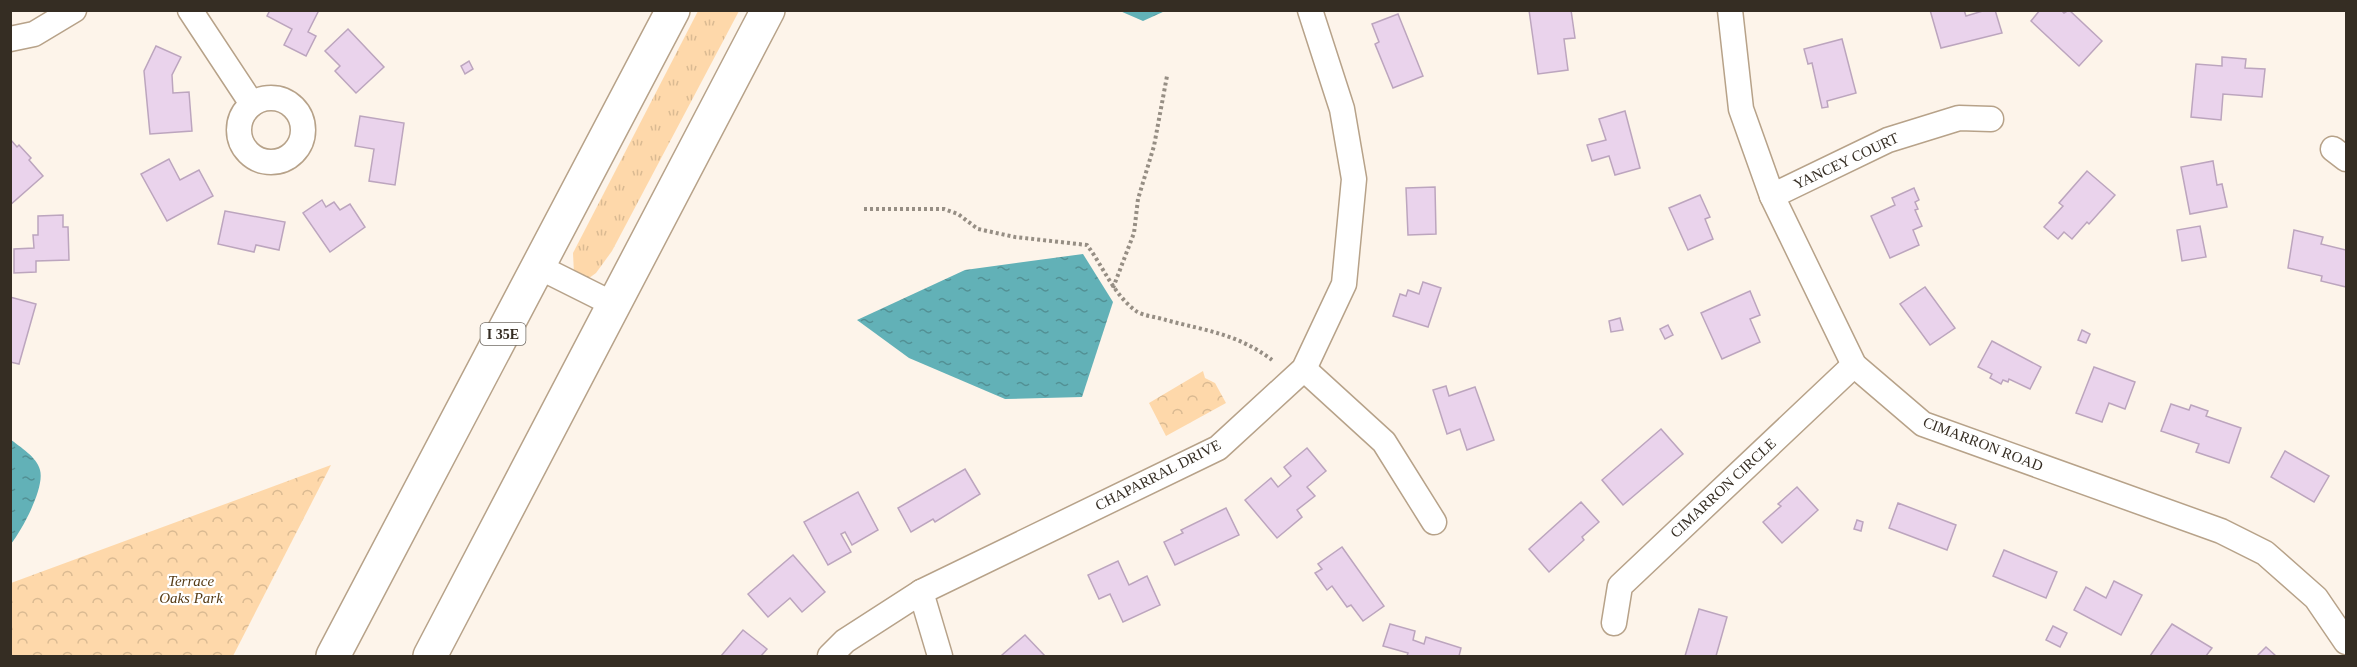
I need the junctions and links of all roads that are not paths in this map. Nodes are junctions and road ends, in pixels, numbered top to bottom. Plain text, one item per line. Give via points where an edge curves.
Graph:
1 (74, 10) edge
2 (190, 10) edge
3 (673, 10) edge
4 (768, 10) edge
5 (1310, 10) edge
6 (1730, 10) edge
7 (10, 39) edge
8 (252, 104) dead end
9 (1991, 119) dead end
10 (1772, 196) junction
11 (539, 267) junction
12 (615, 305) junction
13 (1854, 364) junction
14 (1304, 369) junction
15 (1434, 522) dead end
16 (921, 592) junction
17 (1614, 623) dead end
18 (2346, 642) edge
19 (333, 657) edge
20 (430, 657) edge
21 (830, 657) edge
22 (940, 657) edge

1 - 7 street via 34,34
2 - 8 street
3 - 11 highway, I 35E
4 - 12 highway
5 - 14 street, CHAPARRAL DRIVE via 1342,109 1354,179 1344,284
6 - 10 street, CIMARRON ROAD via 1740,109
9 - 10 street, YANCEY COURT via 1959,118 1888,140
10 - 13 street, CIMARRON ROAD
11 - 12 street
11 - 19 highway, I 35E
12 - 20 highway
13 - 17 street, CIMARRON CIRCLE via 1620,586
13 - 18 street, CIMARRON ROAD via 1923,424 2221,531 2265,553 2316,598
14 - 15 street via 1384,442
14 - 16 street, CHAPARRAL DRIVE via 1218,448
16 - 21 street, CHAPARRAL DRIVE via 845,641
16 - 22 street

